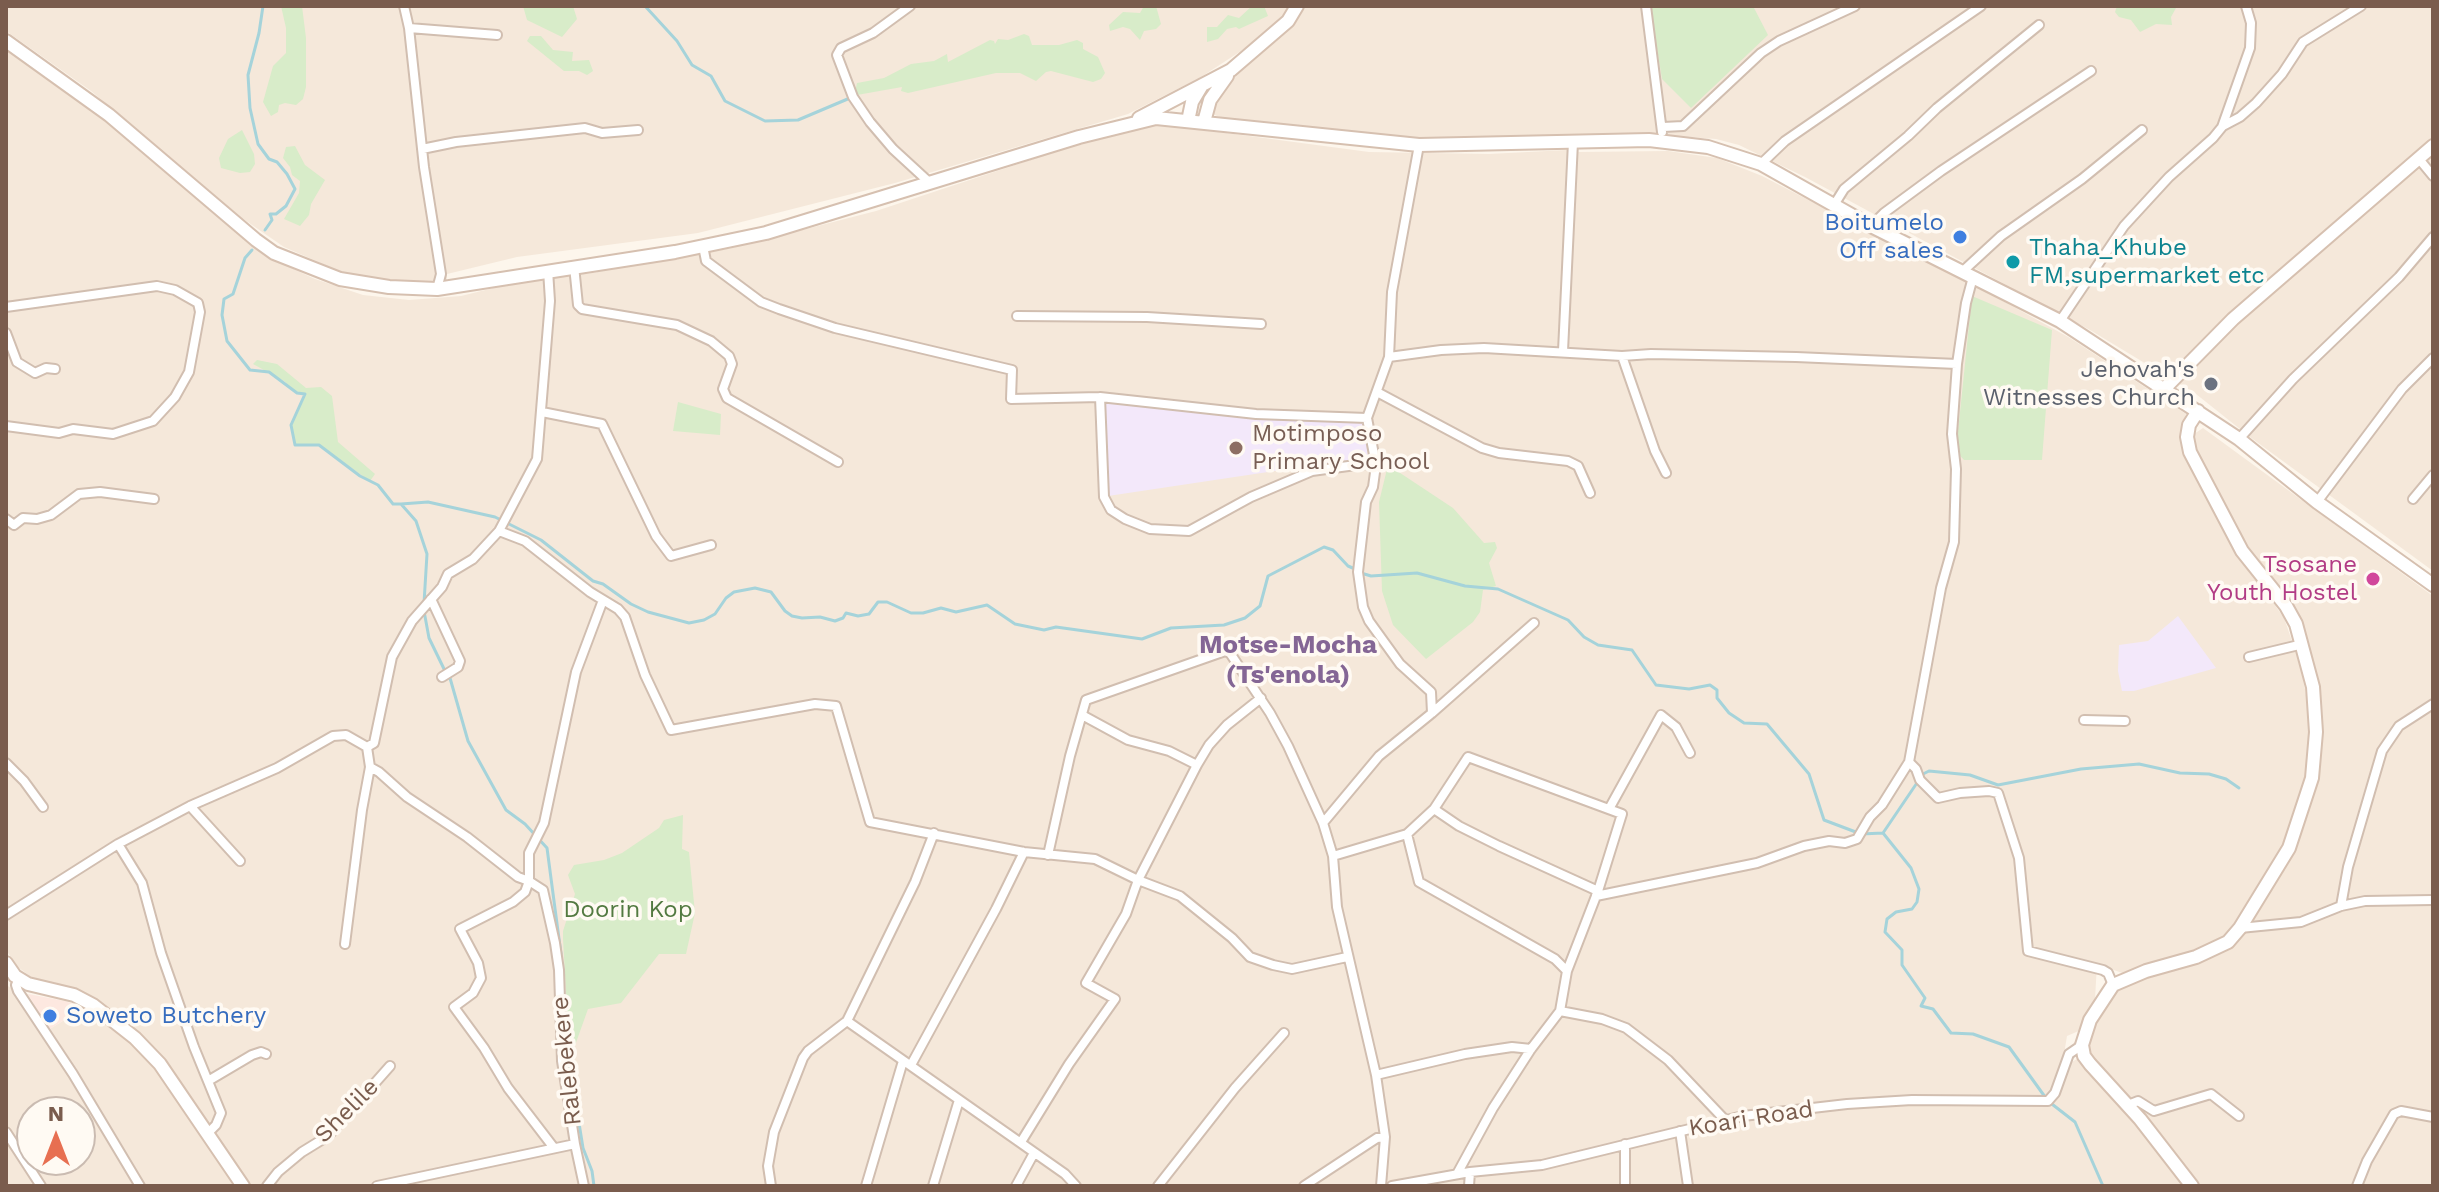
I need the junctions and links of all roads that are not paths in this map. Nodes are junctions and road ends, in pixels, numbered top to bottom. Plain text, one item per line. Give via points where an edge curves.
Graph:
1 (404, 6) edge
2 (910, 6) edge
3 (1297, 6) edge
4 (1646, 6) edge
5 (1855, 6) edge
6 (1981, 6) edge
7 (2246, 6) edge
8 (2361, 6) edge
9 (2350, 9) edge
10 (2039, 25) dead end
11 (409, 28) junction
12 (497, 35) dead end
13 (6, 41) edge
14 (1231, 70) junction
15 (2091, 71) dead end
16 (1207, 84) junction
17 (1188, 121) junction
18 (1204, 122) junction
19 (1131, 123) junction
20 (2222, 127) junction
21 (638, 130) dead end
22 (2142, 130) dead end
23 (1662, 134) junction
24 (1573, 142) junction
25 (1419, 145) junction
26 (2433, 146) edge
27 (422, 149) junction
28 (2419, 159) junction
29 (1761, 164) junction
30 (2433, 176) edge
31 (930, 183) junction
32 (1834, 205) junction
33 (1871, 226) junction
34 (2433, 237) edge
35 (703, 246) junction
36 (574, 266) junction
37 (548, 270) junction
38 (1968, 274) junction
39 (437, 289) junction
40 (6, 307) edge
41 (1017, 316) dead end
42 (2060, 321) junction
43 (1261, 324) dead end
44 (6, 333) edge
45 (1563, 351) junction
46 (1622, 356) junction
47 (1389, 357) junction
48 (2433, 358) edge
49 (1957, 364) junction
50 (55, 369) dead end
51 (2165, 388) junction
52 (1377, 392) junction
53 (1100, 397) junction
54 (2198, 411) junction
55 (542, 412) junction
56 (1367, 418) junction
57 (6, 426) edge
58 (2239, 439) junction
59 (838, 462) dead end
60 (1376, 465) junction
61 (1666, 473) dead end
62 (2433, 475) edge
63 (1590, 493) dead end
64 (154, 499) dead end
65 (2413, 499) dead end
66 (2317, 502) junction
67 (6, 519) edge
68 (501, 529) junction
69 (711, 545) dead end
70 (2433, 585) edge
71 (431, 599) junction
72 (603, 600) junction
73 (1534, 623) dead end
74 (2303, 644) junction
75 (2249, 657) dead end
76 (442, 677) dead end
77 (1261, 698) junction
78 (2433, 704) edge
79 (1432, 713) junction
80 (1082, 715) junction
81 (2084, 720) dead end
82 (2125, 721) dead end
83 (367, 747) junction
84 (1690, 753) dead end
85 (1909, 762) junction
86 (6, 763) edge
87 (1197, 765) junction
88 (370, 767) junction
89 (190, 806) junction
90 (43, 807) dead end
91 (1434, 809) junction
92 (1609, 809) junction
93 (1323, 823) junction
94 (934, 833) junction
95 (1407, 834) junction
96 (118, 844) junction
97 (1024, 852) junction
98 (1048, 855) junction
99 (1333, 856) junction
100 (240, 861) dead end
101 (1138, 880) junction
102 (529, 881) junction
103 (1597, 893) junction
104 (2433, 900) edge
105 (2341, 906) junction
106 (6, 915) edge
107 (2240, 928) junction
108 (345, 944) dead end
109 (1347, 957) junction
110 (7, 966) edge
111 (1567, 971) junction
112 (19, 979) junction
113 (2113, 985) junction
114 (1560, 1011) junction
115 (847, 1021) junction
116 (1284, 1033) dead end
117 (2082, 1045) junction
118 (1531, 1049) junction
119 (266, 1054) dead end
120 (907, 1063) junction
121 (390, 1066) dead end
122 (1376, 1075) junction
123 (208, 1081) junction
124 (959, 1100) junction
125 (2128, 1105) junction
126 (2239, 1116) dead end
127 (2433, 1117) edge
128 (1725, 1120) junction
129 (1680, 1131) junction
130 (6, 1132) edge
131 (208, 1133) junction
132 (1385, 1137) junction
133 (1021, 1142) junction
134 (575, 1144) junction
135 (1625, 1144) junction
136 (554, 1148) junction
137 (1034, 1153) junction
138 (1470, 1172) junction
139 (1457, 1174) junction
140 (41, 1186) edge
141 (140, 1186) edge
142 (243, 1186) edge
143 (267, 1186) edge
144 (377, 1186) edge
145 (584, 1186) edge
146 (771, 1186) edge
147 (866, 1186) edge
148 (933, 1186) edge
149 (1016, 1186) edge
150 (1076, 1186) edge
151 (1158, 1186) edge
152 (1304, 1186) edge
153 (1381, 1186) edge
154 (1392, 1186) edge
155 (1469, 1186) edge
156 (1625, 1186) edge
157 (1688, 1186) edge
158 (2192, 1186) edge
159 (2357, 1186) edge

1 - 11 street
2 - 31 street via 837,55 853,97 870,122
3 - 14 main road via 1288,21
4 - 23 street
5 - 23 street via 1779,41 1683,126
6 - 29 street via 1785,141
7 - 20 street via 2250,48
8 - 9 street
9 - 20 street via 2303,42 2256,103
10 - 32 street via 1844,189
11 - 12 street
11 - 27 street
13 - 39 main road via 109,115 274,253 340,279
14 - 16 main road
14 - 18 main road via 1210,100
15 - 33 street via 1941,171
16 - 17 main road via 1192,102
16 - 19 main road
17 - 18 main road
17 - 19 main road via 1156,118
18 - 25 main road
19 - 31 main road
20 - 42 street via 2124,226
21 - 27 street via 602,133 585,128
22 - 38 street via 2001,236
23 - 24 main road
23 - 29 main road
24 - 25 main road
24 - 45 street
25 - 47 street via 1392,292
26 - 28 main road
27 - 39 street via 441,274
28 - 30 street
28 - 51 main road via 2243,309
29 - 32 main road
31 - 35 main road via 766,233
32 - 33 main road
33 - 38 main road
34 - 58 street
35 - 36 main road
35 - 53 street via 706,261 761,302 835,328 1012,370 1011,399
36 - 37 main road
36 - 59 street via 582,309 677,325 711,341 732,364 723,389 727,398
37 - 39 main road
37 - 55 street
38 - 42 main road
38 - 49 street
40 - 57 street via 157,286 198,303 200,312 189,372 153,421 113,434
41 - 43 street
42 - 51 main road
44 - 50 street via 17,362 35,373
45 - 46 street
45 - 47 street via 1484,348
46 - 49 street
46 - 61 street
47 - 52 street
48 - 66 street via 2402,389
49 - 85 street via 1954,542
51 - 54 main road
52 - 56 street
52 - 63 street via 1482,448 1568,461 1578,466
53 - 56 street via 1256,414
53 - 60 street via 1104,497 1111,510 1150,529 1189,531 1312,471
54 - 58 main road
54 - 74 main road via 2187,437 2198,470 2242,551 2286,606
55 - 68 street via 537,459
55 - 69 street via 602,424 656,536 671,556
56 - 60 street
58 - 66 main road
60 - 79 street via 1358,572 1363,607 1400,664 1431,692
62 - 65 street
64 - 67 street via 79,494 51,515 23,518 14,525
66 - 70 main road
68 - 71 street via 473,559 448,574
68 - 72 street
71 - 76 street via 460,661
71 - 83 street via 392,657 374,743
72 - 94 street via 625,617 671,730 815,704 836,706 870,822
72 - 102 street via 576,672 544,823 529,853
73 - 79 street
74 - 75 street
74 - 107 main road via 2314,702 2312,778 2289,848
77 - 80 street via 1228,650 1092,696
77 - 87 street via 1227,725
77 - 93 street
78 - 105 street via 2399,726 2382,751
79 - 93 street via 1366,769
80 - 87 street via 1128,740
80 - 98 street
81 - 82 street
83 - 88 street
83 - 89 street via 346,735 333,736 277,768
84 - 92 street via 1676,727 1661,715
85 - 103 street via 1857,839
85 - 113 street via 1938,798 1998,793 2019,858 2028,951 2103,970
86 - 90 street
87 - 101 street
88 - 102 street
88 - 108 street
89 - 96 street
89 - 100 street
91 - 92 street via 1468,757
91 - 95 street
91 - 103 street
92 - 103 street via 1622,814
93 - 99 street
94 - 97 street
94 - 115 street
95 - 99 street
95 - 111 street via 1419,882 1555,959
96 - 106 street
96 - 123 street via 142,883 161,953
97 - 98 street
97 - 120 street
98 - 101 street via 1095,859
99 - 109 street
101 - 109 street via 1180,896 1250,957 1292,969
101 - 133 street via 1126,914 1086,983 1115,999
102 - 134 street, Ralebekere via 543,890 555,943 562,1061
102 - 136 street via 513,902 460,929 481,978 473,993 454,1007
103 - 111 street
104 - 105 street
105 - 107 street via 2301,922
107 - 113 main road via 2228,942 2196,957
109 - 122 street
110 - 112 main road
111 - 114 street
112 - 131 main road via 74,995 110,1016 160,1064
112 - 141 street via 18,991
113 - 117 main road via 2090,1020
114 - 118 street
114 - 128 street via 1626,1028 1668,1060
115 - 120 street
115 - 146 street via 803,1058 774,1132 768,1166
116 - 151 street
117 - 125 main road via 2090,1064
117 - 128 street, Koari Road via 2069,1054 2048,1101 1912,1100
118 - 122 street via 1465,1054
118 - 139 street
119 - 123 street via 252,1055
120 - 124 street
120 - 147 street
121 - 143 street, Shelile via 328,1136 302,1152
122 - 132 street
123 - 131 street via 221,1113
124 - 133 street
124 - 148 street
125 - 126 street via 2138,1101 2154,1111 2211,1094
125 - 158 main road
127 - 159 street via 2394,1114
128 - 129 street, Koari Road
129 - 135 street, Koari Road
129 - 157 street
130 - 140 street
131 - 142 main road
132 - 152 street
132 - 153 street
133 - 137 street
134 - 136 street, Ralebekere
134 - 145 street
135 - 138 street, Koari Road via 1542,1165
135 - 156 street
136 - 144 street, Ralebekere
137 - 149 street
137 - 150 street
138 - 139 street, Koari Road
138 - 155 street
139 - 154 street, Koari Road

